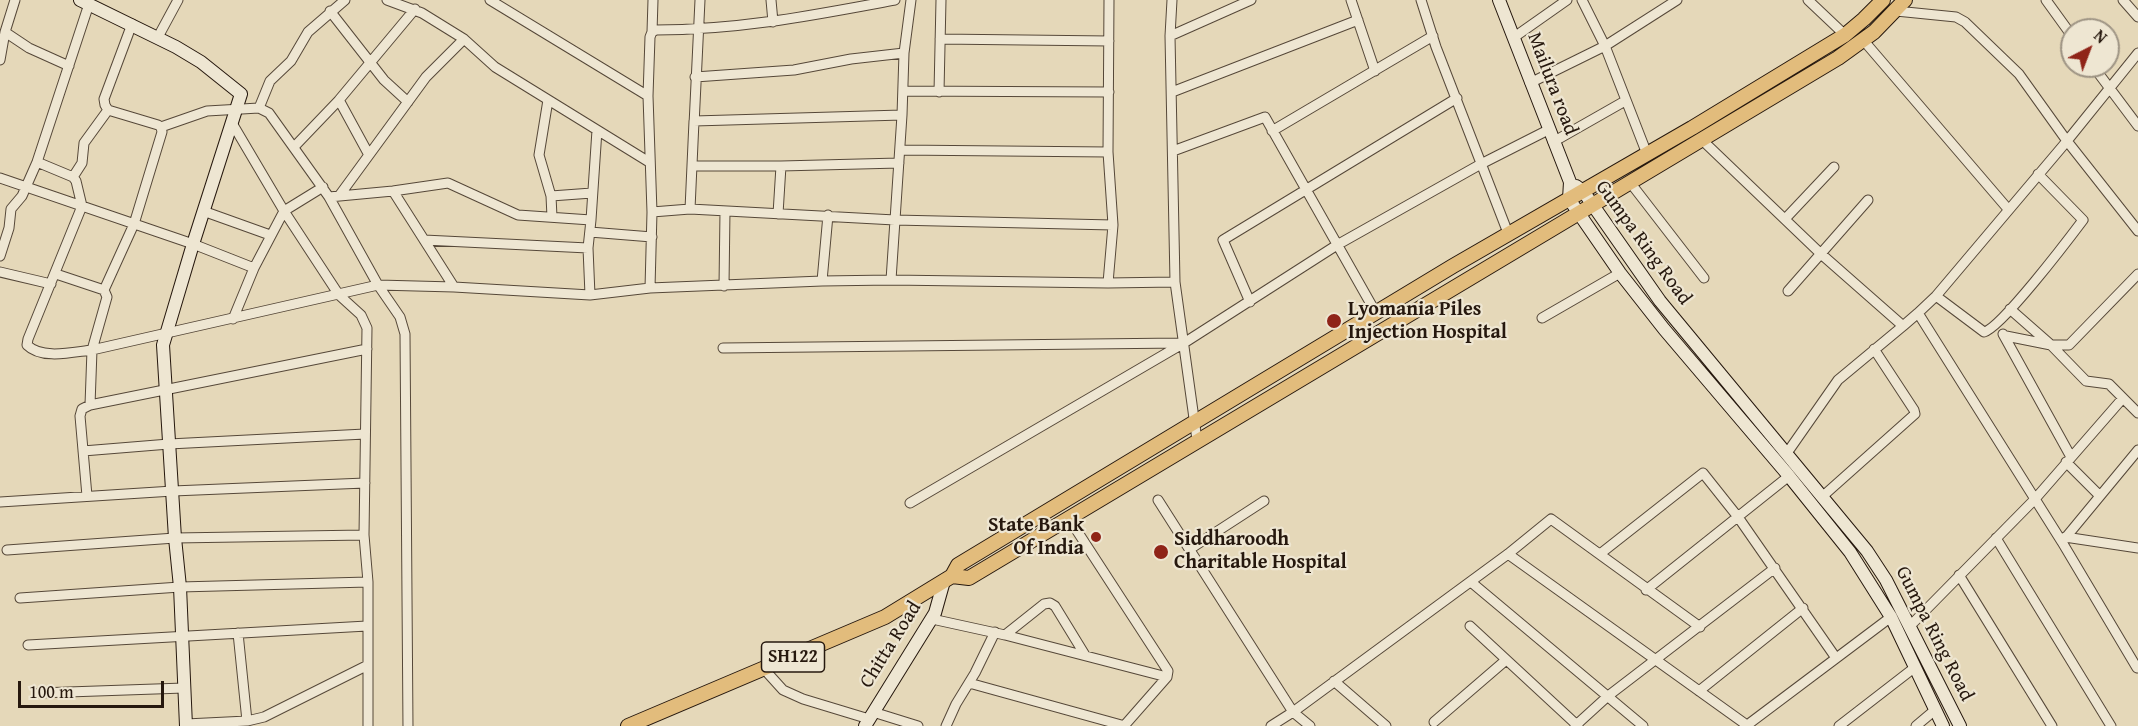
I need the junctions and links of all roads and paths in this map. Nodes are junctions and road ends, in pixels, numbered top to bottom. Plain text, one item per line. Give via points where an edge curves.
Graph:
1 (15, 0) edge
2 (178, 0) edge
3 (345, 0) edge
4 (387, 0) edge
5 (490, 0) edge
6 (653, 0) edge
7 (700, 0) edge
8 (771, 0) edge
9 (896, 0) edge
10 (911, 0) edge
11 (941, 0) edge
12 (1109, 0) edge
13 (1172, 0) edge
14 (1251, 0) edge
15 (1351, 0) edge
16 (1421, 0) edge
17 (1499, 0) edge
18 (1567, 0) edge
19 (1582, 0) edge
20 (1677, 0) edge
21 (1808, 0) edge
22 (1883, 0) edge
23 (2046, 0) edge
24 (2123, 0) edge
25 (85, 2) edge
26 (410, 5) edge
27 (1901, 5) edge
28 (330, 11) junction
29 (2138, 17) edge
30 (2060, 19) edge
31 (1358, 20) junction
32 (773, 22) junction
33 (132, 24) junction
34 (698, 30) junction
35 (5, 32) junction
36 (652, 32) junction
37 (1845, 35) junction
38 (1170, 36) junction
39 (1433, 36) junction
40 (158, 37) junction
41 (1513, 38) junction
42 (464, 39) junction
43 (940, 39) junction
44 (1109, 41) junction
45 (1863, 41) junction
46 (1605, 46) junction
47 (2138, 52) edge
48 (904, 53) junction
49 (0, 60) edge
50 (370, 61) junction
51 (69, 66) junction
52 (1375, 71) junction
53 (695, 77) junction
54 (2102, 78) edge
55 (1530, 83) junction
56 (2109, 88) junction
57 (903, 91) junction
58 (939, 92) junction
59 (1109, 92) junction
60 (1172, 92) junction
61 (648, 96) junction
62 (1457, 98) junction
63 (339, 100) junction
64 (548, 100) junction
65 (1625, 101) junction
66 (408, 102) junction
67 (259, 108) junction
68 (108, 110) junction
69 (236, 110) junction
70 (902, 115) junction
71 (232, 123) junction
72 (694, 125) junction
73 (2138, 126) edge
74 (161, 127) junction
75 (1550, 129) junction
76 (597, 130) junction
77 (1272, 131) junction
78 (1701, 140) junction
79 (2067, 141) junction
80 (1553, 142) junction
81 (294, 147) junction
82 (900, 150) junction
83 (1173, 151) junction
84 (1108, 152) junction
85 (1647, 154) junction
86 (369, 155) junction
87 (37, 162) junction
88 (649, 162) junction
89 (899, 163) junction
90 (1481, 164) junction
91 (692, 166) junction
92 (780, 166) junction
93 (1833, 167) dead end
94 (2038, 174) junction
95 (73, 177) junction
96 (0, 178) edge
97 (1629, 181) junction
98 (1570, 182) junction
99 (25, 187) junction
100 (323, 187) junction
101 (1305, 189) junction
102 (1583, 190) junction
103 (393, 191) junction
104 (592, 193) junction
105 (551, 196) junction
106 (334, 197) junction
107 (1569, 198) junction
108 (1868, 200) dead end
109 (1592, 204) junction
110 (82, 206) junction
111 (690, 209) junction
112 (2008, 209) junction
113 (203, 211) junction
114 (284, 211) junction
115 (725, 211) junction
116 (652, 212) junction
117 (1578, 212) junction
118 (778, 214) junction
119 (828, 215) junction
120 (552, 217) junction
121 (1785, 219) junction
122 (591, 220) junction
123 (895, 220) junction
124 (134, 224) junction
125 (1113, 225) junction
126 (2138, 231) edge
127 (590, 232) junction
128 (1508, 233) junction
129 (270, 235) junction
130 (652, 237) junction
131 (424, 240) junction
132 (193, 244) junction
133 (1337, 245) junction
134 (588, 248) junction
135 (1820, 253) junction
136 (0, 256) edge
137 (254, 268) junction
138 (0, 272) edge
139 (1620, 273) junction
140 (56, 274) junction
141 (2138, 274) edge
142 (1704, 278) dead end
143 (891, 280) junction
144 (822, 281) junction
145 (1175, 282) junction
146 (1108, 283) junction
147 (51, 284) junction
148 (378, 285) junction
149 (454, 286) junction
150 (724, 286) junction
151 (650, 288) junction
152 (104, 290) junction
153 (1788, 291) dead end
154 (339, 295) junction
155 (590, 296) junction
156 (1936, 296) junction
157 (1250, 302) junction
158 (2010, 309) junction
159 (1377, 313) junction
160 (1918, 313) junction
161 (1542, 318) dead end
162 (233, 319) junction
163 (1996, 325) junction
164 (1903, 326) junction
165 (165, 334) junction
166 (2006, 336) junction
167 (1184, 343) junction
168 (2051, 345) junction
169 (723, 348) dead end
170 (367, 349) junction
171 (1874, 349) junction
172 (92, 350) junction
173 (166, 388) junction
174 (2123, 398) junction
175 (90, 405) junction
176 (2138, 413) edge
177 (1196, 422) junction
178 (366, 434) junction
179 (1197, 440) junction
180 (169, 444) junction
181 (2138, 450) edge
182 (83, 451) junction
183 (1787, 453) junction
184 (2069, 459) junction
185 (1789, 476) junction
186 (365, 483) junction
187 (173, 491) junction
188 (2099, 495) junction
189 (87, 496) junction
190 (1823, 496) junction
191 (2035, 499) junction
192 (1158, 500) dead end
193 (1264, 501) dead end
194 (0, 502) edge
195 (910, 503) dead end
196 (1738, 517) junction
197 (1068, 518) junction
198 (364, 535) junction
199 (175, 538) junction
200 (1996, 538) junction
201 (2064, 540) junction
202 (2138, 548) edge
203 (1190, 549) junction
204 (7, 550) dead end
205 (1508, 554) junction
206 (1600, 554) junction
207 (1775, 568) junction
208 (1959, 575) junction
209 (948, 579) junction
210 (368, 582) junction
211 (1471, 582) junction
212 (180, 587) junction
213 (1646, 590) junction
214 (20, 598) dead end
215 (1803, 608) junction
216 (1891, 617) junction
217 (932, 619) junction
218 (367, 626) junction
219 (1470, 626) dead end
220 (1910, 626) junction
221 (1700, 627) junction
222 (994, 632) junction
223 (238, 633) junction
224 (1005, 634) junction
225 (183, 636) junction
226 (28, 645) dead end
227 (1084, 655) junction
228 (1836, 658) junction
229 (1506, 660) junction
230 (1654, 660) junction
231 (368, 665) junction
232 (1914, 668) junction
233 (2137, 668) edge
234 (764, 669) junction
235 (1167, 677) junction
236 (1334, 681) junction
237 (969, 683) junction
238 (184, 688) junction
239 (1699, 691) junction
240 (39, 693) dead end
241 (1608, 696) junction
242 (1935, 710) junction
243 (1293, 712) junction
244 (869, 719) edge
245 (247, 722) junction
246 (1434, 722) dead end
247 (186, 725) edge
248 (368, 726) edge
249 (408, 726) edge
250 (628, 726) edge
251 (918, 726) edge
252 (946, 726) edge
253 (1124, 726) edge
254 (1271, 726) edge
255 (1310, 726) edge
256 (1386, 726) edge
257 (1576, 726) edge
258 (1643, 726) edge
259 (1747, 726) edge
260 (1839, 726) edge
261 (1916, 726) edge
262 (1943, 726) edge
263 (1960, 726) edge
264 (2052, 726) edge
265 (2111, 726) edge

1 - 35 street
2 - 40 street
3 - 28 street
4 - 26 street
5 - 61 street
6 - 36 street
7 - 34 street
8 - 32 street
9 - 32 street
10 - 48 street
11 - 43 street
12 - 44 street
13 - 38 street
14 - 38 street
15 - 31 street
16 - 39 street
17 - 41 street, Mailura road
18 - 41 street
19 - 46 street
20 - 46 street
21 - 37 street
22 - 37 main road, SH122
23 - 30 street
24 - 29 street
25 - 33 street
25 - 51 street
26 - 42 street
26 - 50 street
27 - 45 main road
27 - 79 street via 1965,22 2019,74
28 - 50 street
28 - 67 street via 308,32 291,61 270,81
31 - 52 street
31 - 60 street
32 - 34 street
33 - 40 street
33 - 68 street via 104,99
34 - 36 street
34 - 53 street
35 - 49 street
35 - 51 street
36 - 61 street
37 - 85 main road, SH122
38 - 60 street
39 - 52 street
39 - 62 street
40 - 69 street via 239,90
41 - 55 street, Mailura road
42 - 64 street via 495,67
42 - 66 street via 426,77
43 - 44 street
43 - 58 street
44 - 59 street
45 - 78 main road
45 - 112 street
46 - 55 street
46 - 65 street
47 - 56 street
48 - 53 street via 794,70
48 - 57 street
50 - 63 street
50 - 66 street
51 - 87 street
52 - 77 street
53 - 72 street
54 - 56 street
55 - 75 street, Mailura road
56 - 73 street
56 - 79 street
57 - 58 street
57 - 70 street
58 - 59 street
59 - 84 street
60 - 83 street
61 - 88 street
62 - 90 street
62 - 101 street
63 - 81 street
63 - 86 street
64 - 76 street
64 - 105 street via 539,155
65 - 80 street
65 - 85 street
66 - 86 street
67 - 69 street
67 - 81 street via 269,113
68 - 74 street
68 - 95 street via 84,143 82,163
69 - 71 street
69 - 74 street via 204,112
70 - 72 street via 694,121
70 - 82 street
71 - 113 street
71 - 114 street
72 - 91 street
74 - 124 street
75 - 80 street, Mailura road
75 - 90 street
76 - 88 street
76 - 104 street
77 - 83 street via 1265,117
77 - 101 street
78 - 97 main road
78 - 121 street
79 - 94 street
79 - 126 street
80 - 98 street, Mailura road
81 - 100 street
82 - 84 street
82 - 89 street
83 - 145 street
84 - 125 street
85 - 102 main road, SH122
86 - 106 street
87 - 95 street
87 - 99 street
88 - 116 street
89 - 92 street
89 - 123 street
90 - 128 street
90 - 133 street
91 - 92 street
91 - 111 street
92 - 118 street
93 - 121 street
94 - 112 street
94 - 158 street via 2083,220
95 - 110 street
96 - 99 street
97 - 109 main road
97 - 142 street
98 - 102 street, Gumpa Ring Road
98 - 107 street, Gumpa Ring Road
99 - 110 street
99 - 136 street via 11,209
100 - 106 street
100 - 114 street
101 - 133 street
101 - 157 street via 1223,240
102 - 107 main road, SH122
102 - 109 street, Gumpa Ring Road
103 - 106 street
103 - 120 street via 448,183 518,215
103 - 131 street
104 - 105 street
104 - 122 street
105 - 120 street
106 - 148 street
107 - 117 street, Gumpa Ring Road
107 - 128 main road, SH122
108 - 135 street
109 - 117 main road
109 - 183 street, Gumpa Ring Road via 1660,301
110 - 124 street
110 - 140 street
111 - 115 street
111 - 116 street
112 - 156 street
113 - 129 street
113 - 132 street
114 - 129 street
114 - 154 street
115 - 118 street
115 - 150 street
116 - 130 street
117 - 139 street, Gumpa Ring Road
117 - 179 main road
118 - 119 street
119 - 123 street
119 - 144 street
120 - 122 street
121 - 135 street
122 - 127 street
123 - 125 street
123 - 143 street
124 - 132 street
124 - 152 street
125 - 146 street
127 - 130 street
127 - 134 street
128 - 159 main road, SH122
129 - 137 street
130 - 151 street
131 - 134 street
131 - 149 street
132 - 137 street
132 - 165 street
133 - 157 street
133 - 159 street
134 - 155 street
135 - 153 street
135 - 164 street
137 - 162 street
138 - 147 street
139 - 161 street
139 - 185 street, Gumpa Ring Road
140 - 147 street
140 - 152 street
141 - 168 street via 2071,344
143 - 144 street
143 - 146 street
144 - 150 street
145 - 146 street
145 - 167 street
147 - 172 street via 27,345 32,350 54,354
148 - 149 street
148 - 154 street
148 - 249 street via 400,317 405,334
149 - 155 street
150 - 151 street
151 - 155 street
152 - 172 street via 107,297
154 - 162 street
154 - 170 street via 365,322
156 - 160 street
156 - 163 street via 1980,331
157 - 167 street
158 - 163 street
158 - 168 street
159 - 177 main road, SH122
160 - 164 street
160 - 191 street
162 - 165 street
163 - 166 street
164 - 171 street
165 - 172 street
165 - 173 street
166 - 168 street
166 - 184 street
167 - 169 street
167 - 177 street
167 - 195 street
168 - 174 street via 2086,381 2109,384
170 - 173 street
170 - 178 street
171 - 183 street via 1832,387
171 - 190 street via 1915,414
172 - 175 street
173 - 175 street
173 - 180 street
174 - 176 street
174 - 184 street
175 - 182 street via 82,409 80,416
177 - 179 street
177 - 209 main road, SH122 via 958,565
178 - 180 street
178 - 186 street
179 - 197 main road
180 - 182 street
180 - 187 street
181 - 188 street
182 - 189 street
183 - 190 street, Gumpa Ring Road
184 - 188 street
184 - 191 street
185 - 196 street
185 - 216 street, Gumpa Ring Road via 1850,552
186 - 187 street
186 - 198 street
187 - 189 street
187 - 199 street
188 - 201 street
189 - 194 street
190 - 220 street, Gumpa Ring Road via 1876,565
191 - 200 street
191 - 201 street
192 - 203 street
193 - 203 street
196 - 206 street via 1702,473
196 - 207 street
196 - 213 street
197 - 209 main road via 969,578
197 - 235 street via 1167,667
198 - 199 street
198 - 210 street
199 - 204 street
199 - 212 street
200 - 208 street
200 - 265 street
201 - 202 street
201 - 233 street
203 - 243 street
205 - 206 street via 1551,519
205 - 211 street
205 - 230 street
206 - 213 street
207 - 215 street
207 - 221 street
208 - 220 street
208 - 264 street
209 - 217 street, Chitta Road
209 - 234 main road, SH122 via 885,617
210 - 212 street
210 - 218 street
211 - 236 street
211 - 241 street
212 - 214 street
212 - 225 street
213 - 221 street
215 - 228 street
215 - 239 street
216 - 228 street
216 - 232 street, Gumpa Ring Road
217 - 222 street
217 - 244 street, Chitta Road
218 - 223 street
218 - 231 street
219 - 229 street
220 - 263 street, Gumpa Ring Road
221 - 230 street
222 - 224 street
222 - 237 street
223 - 225 street
223 - 245 street
224 - 227 street
224 - 227 street via 1050,603
225 - 226 street
225 - 238 street
227 - 235 street
228 - 259 street
229 - 246 street
229 - 257 street
230 - 239 street
230 - 241 street
231 - 245 street
231 - 248 street
232 - 242 street, Gumpa Ring Road
232 - 260 street
234 - 244 street via 783,690
234 - 250 main road, SH122
235 - 253 street
236 - 243 street
236 - 256 street
237 - 252 street
237 - 253 street
238 - 240 street
238 - 247 street
239 - 259 street
241 - 257 street
241 - 258 street
242 - 261 street
242 - 262 street, Gumpa Ring Road
243 - 254 street
243 - 255 street
244 - 251 street
245 - 247 street

